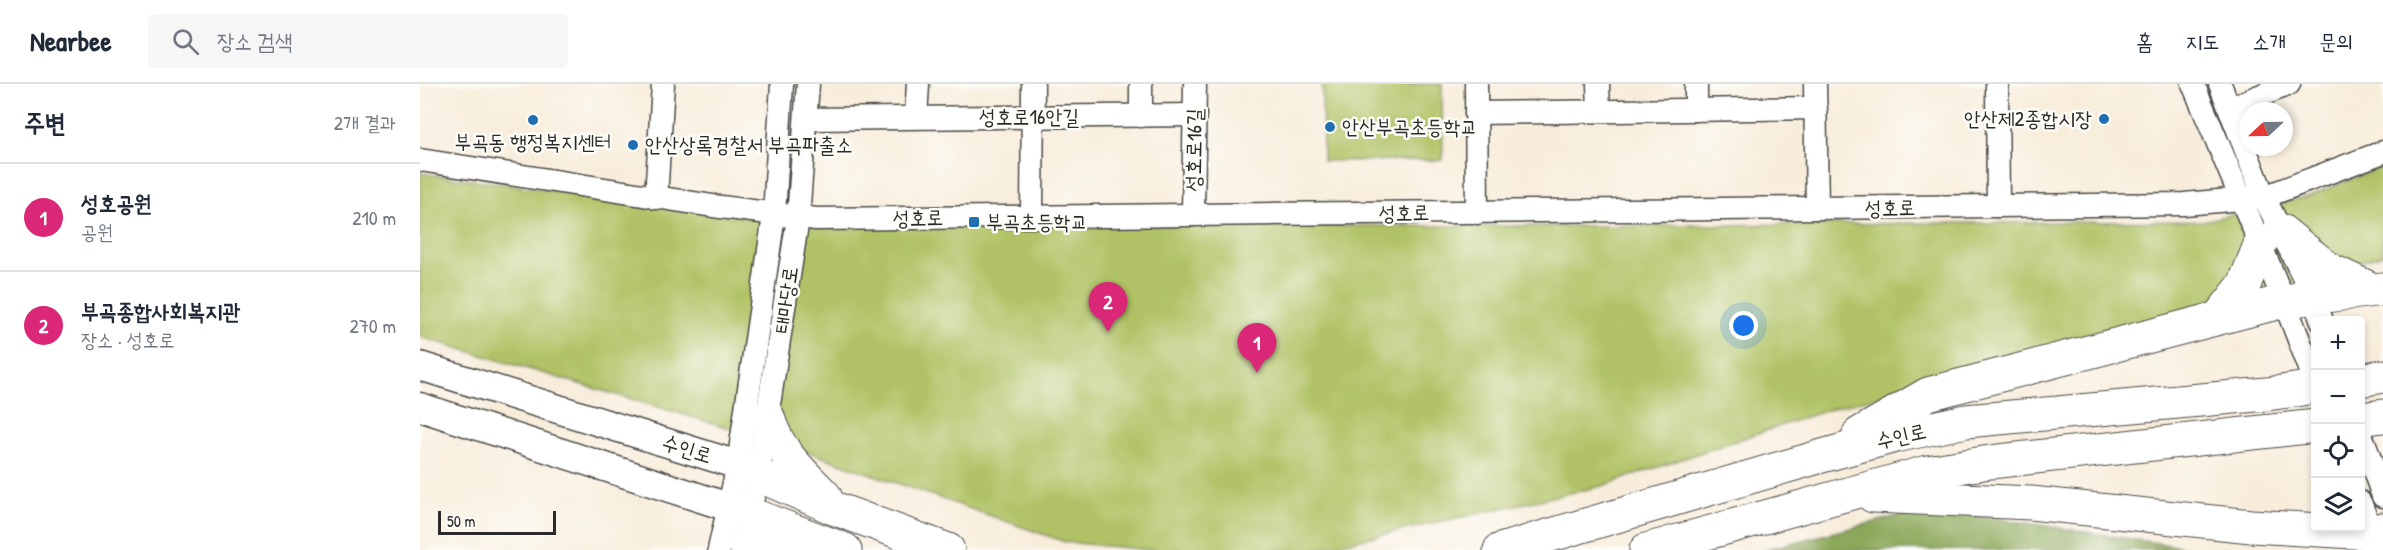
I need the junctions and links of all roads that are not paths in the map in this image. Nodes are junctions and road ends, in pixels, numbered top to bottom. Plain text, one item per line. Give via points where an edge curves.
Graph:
1 (663, 84) edge
2 (782, 84) edge
3 (808, 84) edge
4 (918, 84) edge
5 (1032, 84) edge
6 (1141, 84) edge
7 (1195, 84) edge
8 (1476, 84) edge
9 (1598, 84) edge
10 (1696, 84) edge
11 (1815, 84) edge
12 (1997, 84) edge
13 (2193, 84) edge
14 (2220, 84) edge
15 (2289, 84) edge
16 (1816, 108) junction
17 (2230, 108) junction
18 (1696, 110) junction
19 (1599, 111) junction
20 (1476, 113) junction
21 (1195, 115) junction
22 (1141, 116) junction
23 (916, 117) junction
24 (1033, 118) junction
25 (806, 119) junction
26 (2383, 152) edge
27 (420, 160) edge
28 (2264, 197) junction
29 (656, 198) junction
30 (2241, 200) junction
31 (1998, 207) junction
32 (1817, 208) junction
33 (1477, 213) junction
34 (774, 215) junction
35 (1193, 215) junction
36 (1032, 216) junction
37 (798, 218) junction
38 (2270, 237) junction
39 (2377, 289) edge
40 (2306, 306) edge
41 (2218, 318) junction
42 (420, 366) edge
43 (2314, 370) edge
44 (2311, 387) edge
45 (420, 406) edge
46 (2383, 416) edge
47 (768, 417) junction
48 (2365, 418) edge
49 (2311, 427) edge
50 (2365, 443) edge
51 (1822, 456) junction
52 (748, 470) junction
53 (1844, 493) junction
54 (2383, 496) edge
55 (836, 509) junction
56 (2365, 510) edge
57 (740, 511) junction
58 (2251, 526) junction
59 (2378, 537) edge
60 (838, 547) edge
61 (719, 550) edge
62 (741, 550) edge
63 (760, 550) edge
64 (948, 550) edge
65 (1500, 550) edge
66 (1646, 550) edge
67 (2308, 550) edge

1 - 29 street
2 - 34 street, 태마당로
3 - 25 street, 태마당로
4 - 23 street
5 - 24 street
6 - 22 street
7 - 21 street, 성호로16길
8 - 20 street
9 - 19 street
10 - 18 street
11 - 16 street
12 - 31 street
13 - 30 street
14 - 17 street
15 - 17 street
16 - 18 street
16 - 32 street
17 - 28 street
18 - 19 street
19 - 20 street
20 - 33 street
21 - 22 street, 성호로16안길
21 - 35 street, 성호로16길
22 - 24 street, 성호로16안길
23 - 24 street, 성호로16안길
23 - 25 street, 성호로16안길
24 - 36 street
25 - 37 street, 태마당로
26 - 28 street, 성호로
27 - 29 street, 성호로
28 - 30 street, 성호로
28 - 38 street
29 - 34 street, 성호로
30 - 31 street, 성호로
30 - 38 street
31 - 32 street, 성호로
32 - 33 street, 성호로
33 - 35 street, 성호로
34 - 37 street, 성호로
34 - 52 street, 태마당로
35 - 36 street, 성호로
36 - 37 street, 성호로
37 - 47 street, 태마당로
38 - 39 highway via 2330,270
38 - 40 street
38 - 41 highway via 2244,285
39 - 40 highway
40 - 41 highway
40 - 43 street
41 - 51 highway via 1928,394
42 - 52 main road, 수인로
44 - 51 highway, 수인로 via 1966,421
45 - 57 main road, 수인로
46 - 48 highway
47 - 52 street, 태마당로
47 - 55 highway via 787,457
49 - 53 highway, 수인로 via 1990,462 1927,472
50 - 54 street
51 - 65 highway, 수인로
52 - 55 highway, 수인로
52 - 57 street, 태마당로
53 - 58 highway via 2031,503
53 - 66 highway, 수인로
55 - 64 highway, 수인로
56 - 59 street
57 - 60 highway, 수인로
57 - 61 street
57 - 62 street
58 - 59 highway
58 - 67 highway
60 - 63 highway via 782,542

